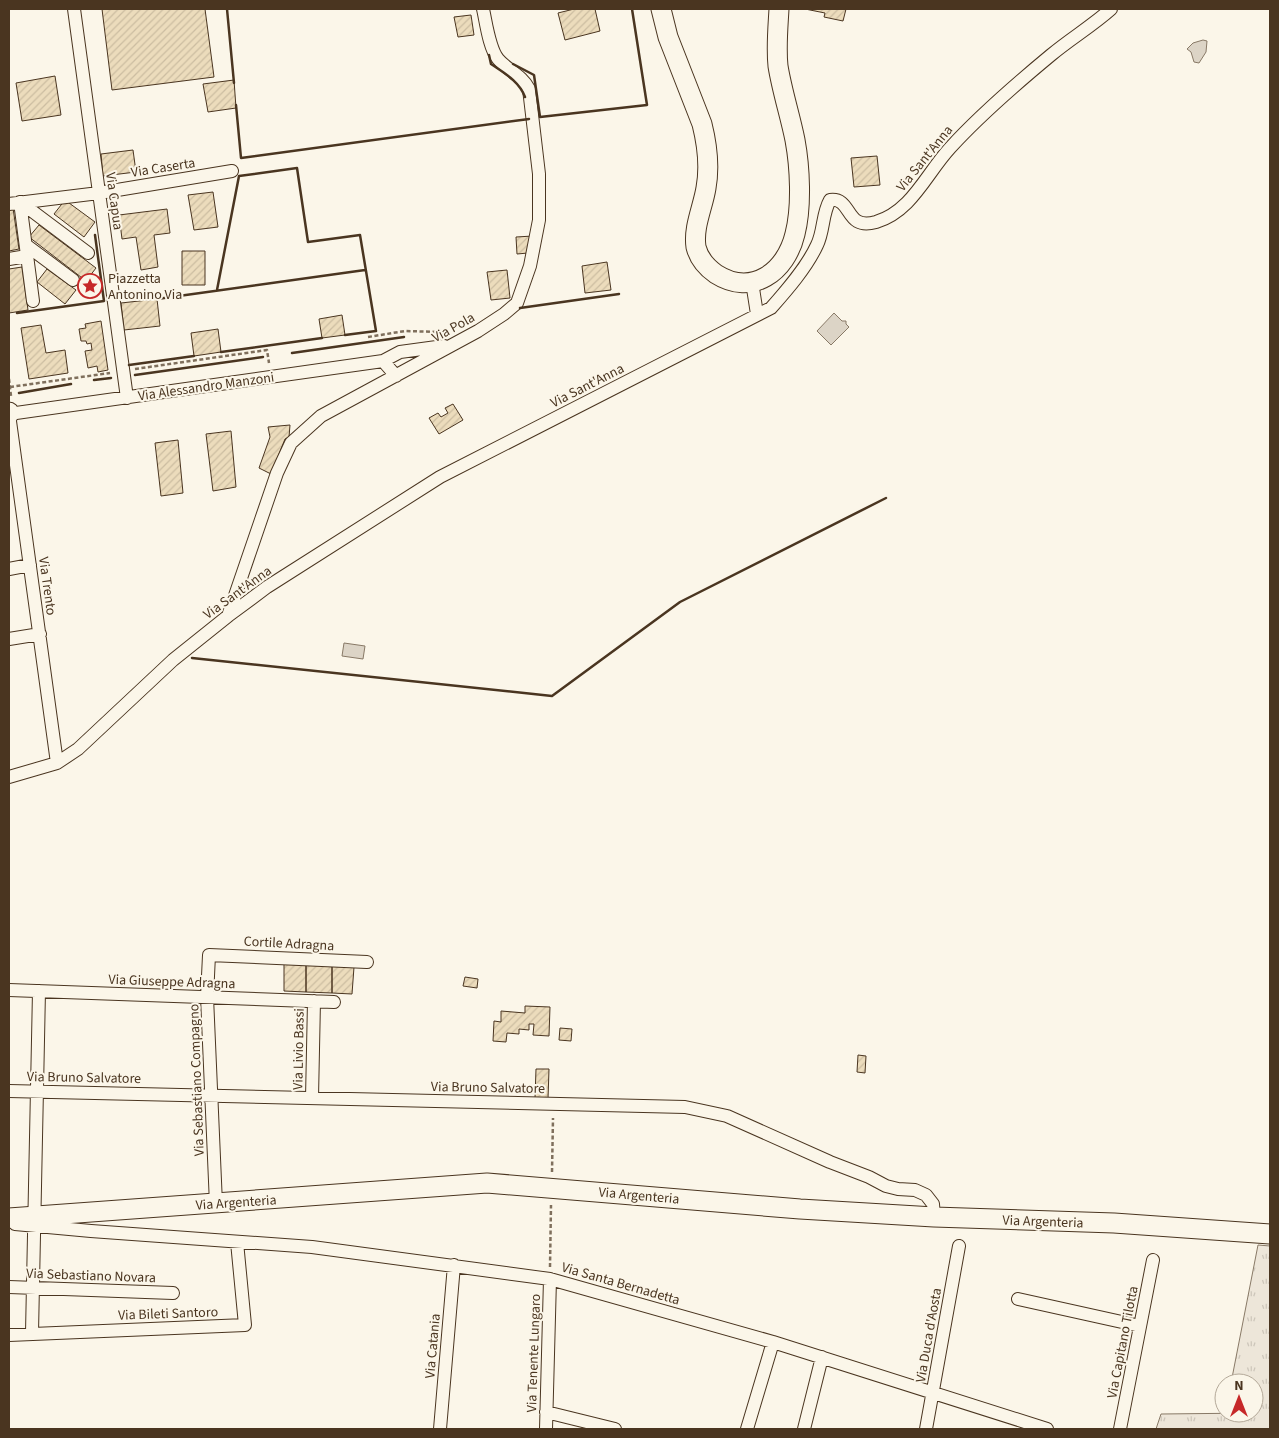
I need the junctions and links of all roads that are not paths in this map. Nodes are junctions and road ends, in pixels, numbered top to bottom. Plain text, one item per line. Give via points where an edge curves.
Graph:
1 (74, 9) edge
2 (483, 9) edge
3 (661, 9) edge
4 (779, 9) edge
5 (1111, 9) edge
6 (232, 171) dead end
7 (99, 192) junction
8 (14, 203) edge
9 (27, 251) junction
10 (88, 253) dead end
11 (9, 259) edge
12 (73, 280) dead end
13 (752, 282) junction
14 (34, 301) dead end
15 (757, 314) junction
16 (454, 344) junction
17 (383, 361) junction
18 (396, 376) junction
19 (127, 398) junction
20 (9, 414) edge
21 (30, 566) junction
22 (9, 569) edge
23 (228, 616) junction
24 (40, 634) junction
25 (9, 639) edge
26 (57, 763) junction
27 (9, 777) edge
28 (209, 955) joint
29 (368, 962) dead end
30 (9, 990) edge
31 (39, 991) junction
32 (207, 997) junction
33 (314, 1002) junction
34 (334, 1002) dead end
35 (9, 1091) edge
36 (36, 1091) junction
37 (212, 1095) junction
38 (312, 1098) junction
39 (216, 1204) junction
40 (105, 1212) junction
41 (934, 1217) junction
42 (9, 1218) edge
43 (33, 1221) junction
44 (9, 1223) edge
45 (104, 1232) junction
46 (1270, 1234) edge
47 (238, 1242) junction
48 (959, 1246) dead end
49 (1153, 1260) dead end
50 (454, 1265) junction
51 (550, 1278) junction
52 (9, 1287) edge
53 (32, 1288) junction
54 (173, 1293) dead end
55 (1018, 1300) dead end
56 (1140, 1326) junction
57 (32, 1334) junction
58 (9, 1335) edge
59 (773, 1342) junction
60 (822, 1357) junction
61 (933, 1392) junction
62 (546, 1412) junction
63 (440, 1429) edge
64 (546, 1429) edge
65 (614, 1429) edge
66 (747, 1429) edge
67 (804, 1429) edge
68 (926, 1429) edge
69 (1047, 1429) edge
70 (1120, 1429) edge

1 - 7 street, Via Capua
2 - 16 street, Via Pola via 494,54 525,81 529,89 540,220 530,266 517,303
3 - 13 main road via 706,143 708,172 696,246 707,268 731,282
4 - 13 main road via 778,64 795,140 798,209 795,234 787,255 778,268
5 - 15 street, Via Sant'Anna via 1051,54 967,130 905,206 890,217 865,224 856,221 843,202 830,200 817,245 802,269 771,308
6 - 7 street, Via Caserta
7 - 8 street, Via Caserta
7 - 19 street, Via Capua
8 - 9 street
8 - 10 street
9 - 11 street
9 - 12 street
9 - 14 street
13 - 15 street
15 - 23 street, Via Sant'Anna via 440,477 267,587
16 - 17 street, Via Alessandro Manzoni via 400,352
16 - 18 street, Via Pola
17 - 18 street
17 - 19 street, Via Alessandro Manzoni
18 - 23 street, Via Pola via 321,416 291,443 277,473
19 - 20 street, Via Alessandro Manzoni
20 - 21 street, Via Trento
21 - 22 street
21 - 24 street, Via Trento
23 - 26 street, Via Sant'Anna via 173,660 78,749
24 - 25 street
24 - 26 street, Via Trento
26 - 27 street, Via Sant'Anna
28 - 29 street, Cortile Adragna
28 - 32 street, Via Sebastiano Compagno
30 - 31 street, Via Giuseppe Adragna
31 - 32 street, Via Giuseppe Adragna
31 - 36 street
32 - 33 street, Via Giuseppe Adragna
32 - 37 street, Via Sebastiano Compagno
33 - 34 street, Via Giuseppe Adragna
33 - 38 street, Via Livio Bassi
35 - 36 street, Via Bruno Salvatore
36 - 37 street, Via Bruno Salvatore
36 - 43 street
37 - 38 street, Via Bruno Salvatore
37 - 39 street, Via Sebastiano Compagno
38 - 41 street, Via Bruno Salvatore via 685,1107 727,1116 886,1186 915,1190 926,1195 933,1204
39 - 40 main road, Via Argenteria
39 - 41 main road, Via Argenteria via 487,1183
40 - 43 main road, Via Argenteria
40 - 45 street
41 - 46 main road, Via Argenteria via 1114,1223
42 - 43 main road, Via Argenteria
43 - 44 street, Via Santa Bernadetta
43 - 45 street, Via Santa Bernadetta
43 - 53 street
45 - 47 street, Via Santa Bernadetta
47 - 50 street, Via Santa Bernadetta via 312,1247
47 - 57 street, Via Bileti Santoro via 245,1325
48 - 61 street, Via Duca d'Aosta
49 - 56 street, Via Capitano Tilotta
50 - 51 street, Via Santa Bernadetta
50 - 63 street, Via Catania
51 - 59 street, Via Santa Bernadetta
51 - 62 street, Via Tenente Lungaro
52 - 53 street, Via Sebastiano Novara
53 - 54 street, Via Sebastiano Novara
53 - 57 street
55 - 56 street
56 - 70 street, Via Capitano Tilotta
57 - 58 street, Via Bileti Santoro
59 - 60 street, Via Santa Bernadetta
59 - 66 street
60 - 61 street, Via Santa Bernadetta
60 - 67 street
61 - 68 street, Via Duca d'Aosta
61 - 69 street, Via Santa Bernadetta
62 - 64 street, Via Tenente Lungaro
62 - 65 street

